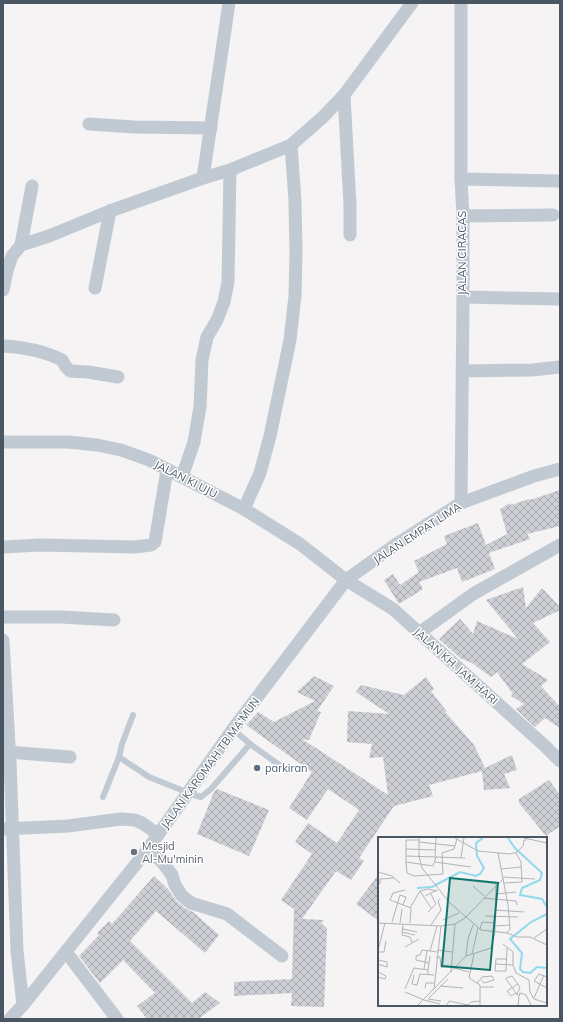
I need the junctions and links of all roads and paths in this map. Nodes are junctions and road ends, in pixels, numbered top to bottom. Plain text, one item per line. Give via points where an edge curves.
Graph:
1 (229, 3) edge
2 (412, 3) edge
3 (461, 3) edge
4 (344, 95) junction
5 (89, 124) dead end
6 (211, 128) junction
7 (291, 145) junction
8 (230, 170) junction
9 (203, 178) junction
10 (461, 179) junction
11 (560, 181) edge
12 (32, 186) dead end
13 (110, 211) junction
14 (553, 215) dead end
15 (463, 216) junction
16 (350, 235) dead end
17 (21, 245) junction
18 (94, 288) dead end
19 (3, 290) edge
20 (463, 297) junction
21 (560, 299) edge
22 (3, 346) edge
23 (560, 367) edge
24 (462, 371) junction
25 (118, 377) dead end
26 (3, 442) edge
27 (560, 469) edge
28 (168, 470) junction
29 (182, 477) junction
30 (461, 504) junction
31 (244, 509) junction
32 (560, 545) edge
33 (3, 547) edge
34 (346, 580) junction
35 (3, 617) edge
36 (114, 620) dead end
37 (419, 633) junction
38 (3, 640) edge
39 (5, 705) edge
40 (133, 715) dead end
41 (234, 729) junction
42 (250, 744) junction
43 (8, 752) junction
44 (70, 757) dead end
45 (119, 757) junction
46 (560, 761) edge
47 (288, 771) dead end
48 (187, 792) junction
49 (103, 798) dead end
50 (7, 830) edge
51 (158, 834) junction
52 (148, 849) junction
53 (8, 888) edge
54 (66, 952) junction
55 (282, 956) dead end
56 (23, 1005) junction
57 (10, 1019) edge
58 (118, 1019) edge

1 - 6 street
2 - 4 street
3 - 10 street, JALAN CIRACAS
4 - 7 street
4 - 16 street
5 - 6 street
6 - 9 street
7 - 8 street
7 - 31 street via 296,251 295,296 290,340 260,474
8 - 9 street
8 - 29 street via 227,288 217,320 207,337 202,360 200,407 194,442
9 - 13 street
10 - 11 street
10 - 15 street, JALAN CIRACAS
12 - 17 street
13 - 17 street
13 - 18 street
14 - 15 street
15 - 20 street, JALAN CIRACAS
17 - 19 street via 12,256
20 - 21 street
20 - 24 street, JALAN CIRACAS
22 - 25 street via 52,355 62,360 70,371
23 - 24 street
24 - 30 street, JALAN CIRACAS
26 - 28 street, JALAN KI UJU via 68,442 97,445 121,450
27 - 30 street, JALAN EMPAT LIMA via 534,476
28 - 29 street, JALAN KI UJU
28 - 33 street via 155,542 151,545
29 - 31 street, JALAN KI UJU
30 - 34 street, JALAN EMPAT LIMA via 395,545
31 - 34 street, JALAN KI UJU via 300,544
32 - 37 street via 473,594
34 - 37 street, JALAN KH. JAM HARI via 393,609
34 - 41 street, JALAN KAROMAH TB MA'MUN
35 - 36 street
37 - 46 street, JALAN KH. JAM HARI
38 - 39 street
39 - 43 street
40 - 45 lane
41 - 42 lane
41 - 48 street, JALAN KAROMAH TB MA'MUN
42 - 47 lane
42 - 48 lane via 207,793 201,796
43 - 44 street
43 - 50 street
45 - 48 lane via 150,777
45 - 49 lane
48 - 51 street, JALAN KAROMAH TB MA'MUN
50 - 51 street via 121,819 142,823
50 - 53 street
51 - 52 street, JALAN KAROMAH TB MA'MUN
52 - 54 street, JALAN KAROMAH TB MA'MUN
52 - 55 street via 172,875 182,896 191,903 227,914
53 - 56 street
54 - 56 street, JALAN KAROMAH TB MA'MUN
54 - 58 street
56 - 57 street, JALAN KAROMAH TB MA'MUN

